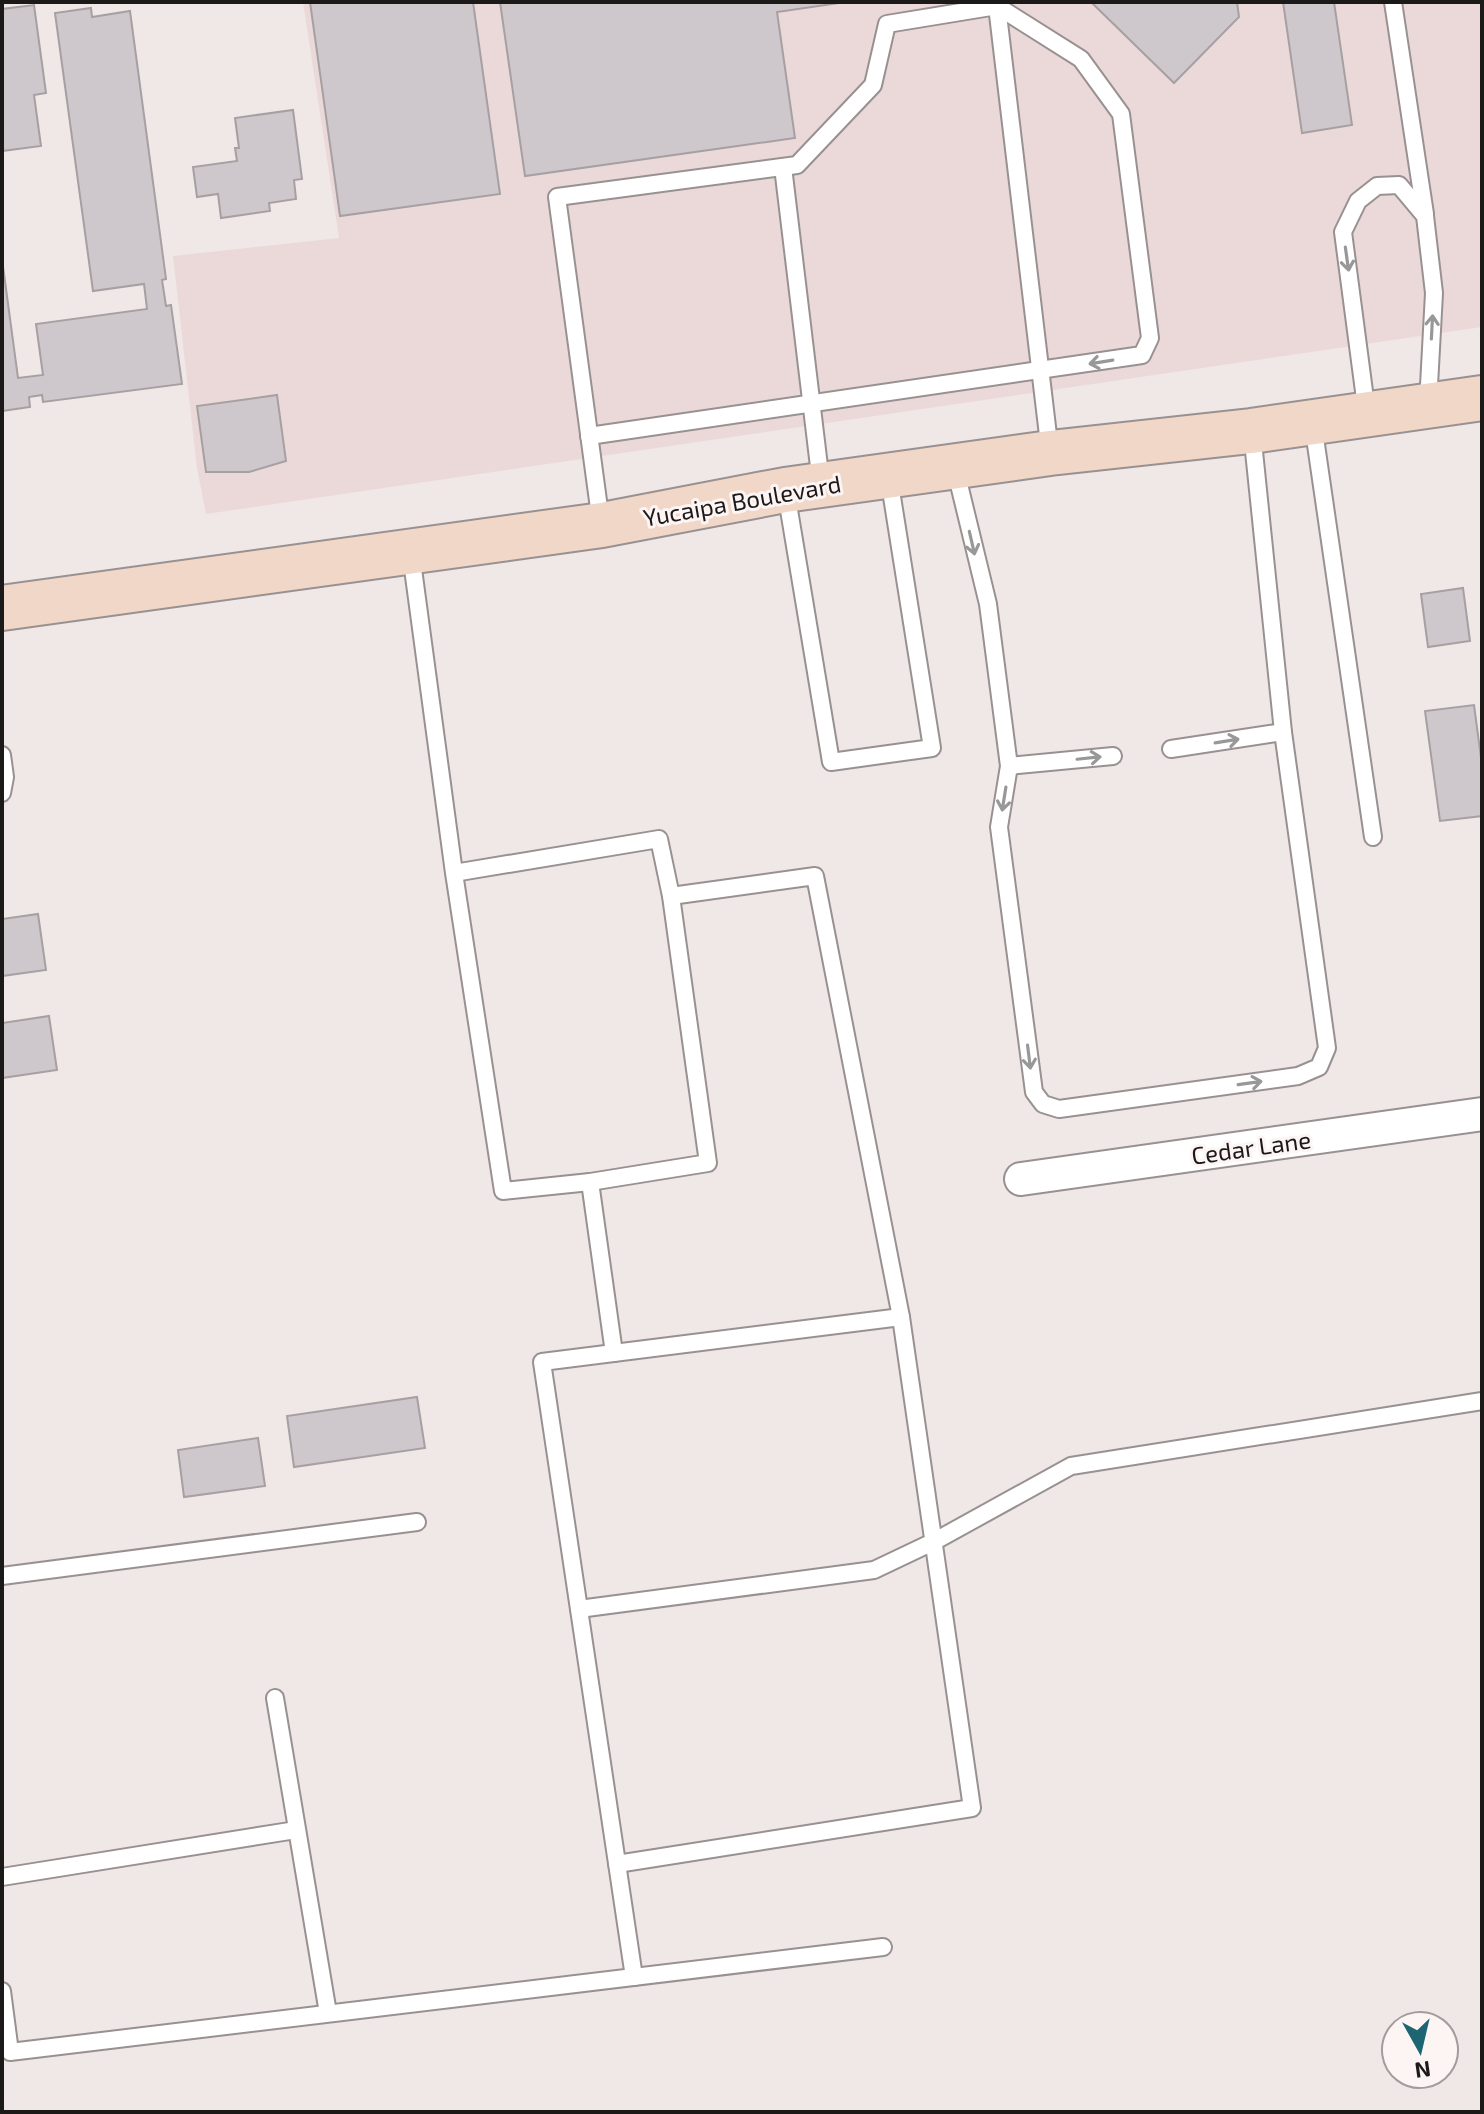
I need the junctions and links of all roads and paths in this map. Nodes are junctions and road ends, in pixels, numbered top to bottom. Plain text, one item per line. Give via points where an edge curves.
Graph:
1 (1393, 2) edge
2 (997, 6) junction
3 (783, 167) junction
4 (1425, 216) junction
5 (1042, 371) junction
6 (1482, 398) edge
7 (810, 404) junction
8 (1428, 405) junction
9 (1367, 414) junction
10 (1313, 422) junction
11 (1251, 431) junction
12 (589, 436) junction
13 (1050, 453) junction
14 (955, 467) junction
15 (888, 476) junction
16 (803, 488) junction
17 (602, 525) junction
18 (411, 550) junction
19 (2, 608) edge
20 (1283, 732) junction
21 (1171, 749) dead end
22 (2, 755) edge
23 (1113, 756) dead end
24 (1009, 766) junction
25 (2, 793) edge
26 (1373, 837) dead end
27 (454, 873) junction
28 (671, 896) junction
29 (1482, 1114) edge
30 (1021, 1179) dead end
31 (590, 1182) junction
32 (901, 1317) junction
33 (614, 1353) junction
34 (1482, 1401) edge
35 (417, 1522) dead end
36 (935, 1541) junction
37 (2, 1576) edge
38 (579, 1609) junction
39 (275, 1698) dead end
40 (296, 1830) junction
41 (617, 1864) junction
42 (2, 1877) edge
43 (883, 1947) dead end
44 (634, 1977) junction
45 (2, 1991) edge
46 (328, 2013) junction

1 - 4 lane
2 - 3 lane via 887,24 873,85 797,165
2 - 5 lane
2 -> 5 lane via 1081,59 1121,114 1150,338 1142,355
3 - 7 lane
3 - 12 lane via 557,197
8 -> 4 lane via 1434,293
4 -> 9 lane via 1399,185 1377,186 1358,201 1343,232
5 - 7 lane
5 - 13 lane
6 - 8 main road, Yucaipa Boulevard
7 - 12 lane
7 - 16 lane
8 - 9 main road, Yucaipa Boulevard
9 - 10 main road, Yucaipa Boulevard
10 - 11 main road, Yucaipa Boulevard
10 - 26 lane
11 - 13 main road, Yucaipa Boulevard
11 - 20 lane
12 - 17 lane
13 - 14 main road, Yucaipa Boulevard
14 - 15 main road, Yucaipa Boulevard
14 -> 24 lane via 988,604
15 - 16 main road, Yucaipa Boulevard
15 - 16 lane via 932,748 831,762
16 - 17 main road, Yucaipa Boulevard
17 - 18 main road, Yucaipa Boulevard
18 - 19 main road, Yucaipa Boulevard
18 - 27 lane
21 -> 20 lane
24 -> 20 lane via 999,827 1034,1092 1043,1104 1059,1109 1298,1076 1319,1067 1327,1048
22 - 25 lane
24 -> 23 lane
27 - 28 lane via 659,839
27 - 31 lane via 503,1191
28 - 31 lane via 708,1163
28 - 32 lane via 815,876
29 - 30 street, Cedar Lane
31 - 33 lane
32 - 33 lane
32 - 36 lane
33 - 38 lane via 542,1362
34 - 36 lane via 1071,1466
35 - 37 lane
36 - 38 lane via 874,1570
36 - 41 lane via 972,1808
38 - 41 lane
39 - 40 lane
40 - 42 lane
40 - 46 lane
41 - 44 lane
43 - 44 lane
44 - 46 lane
45 - 46 lane via 10,2052

